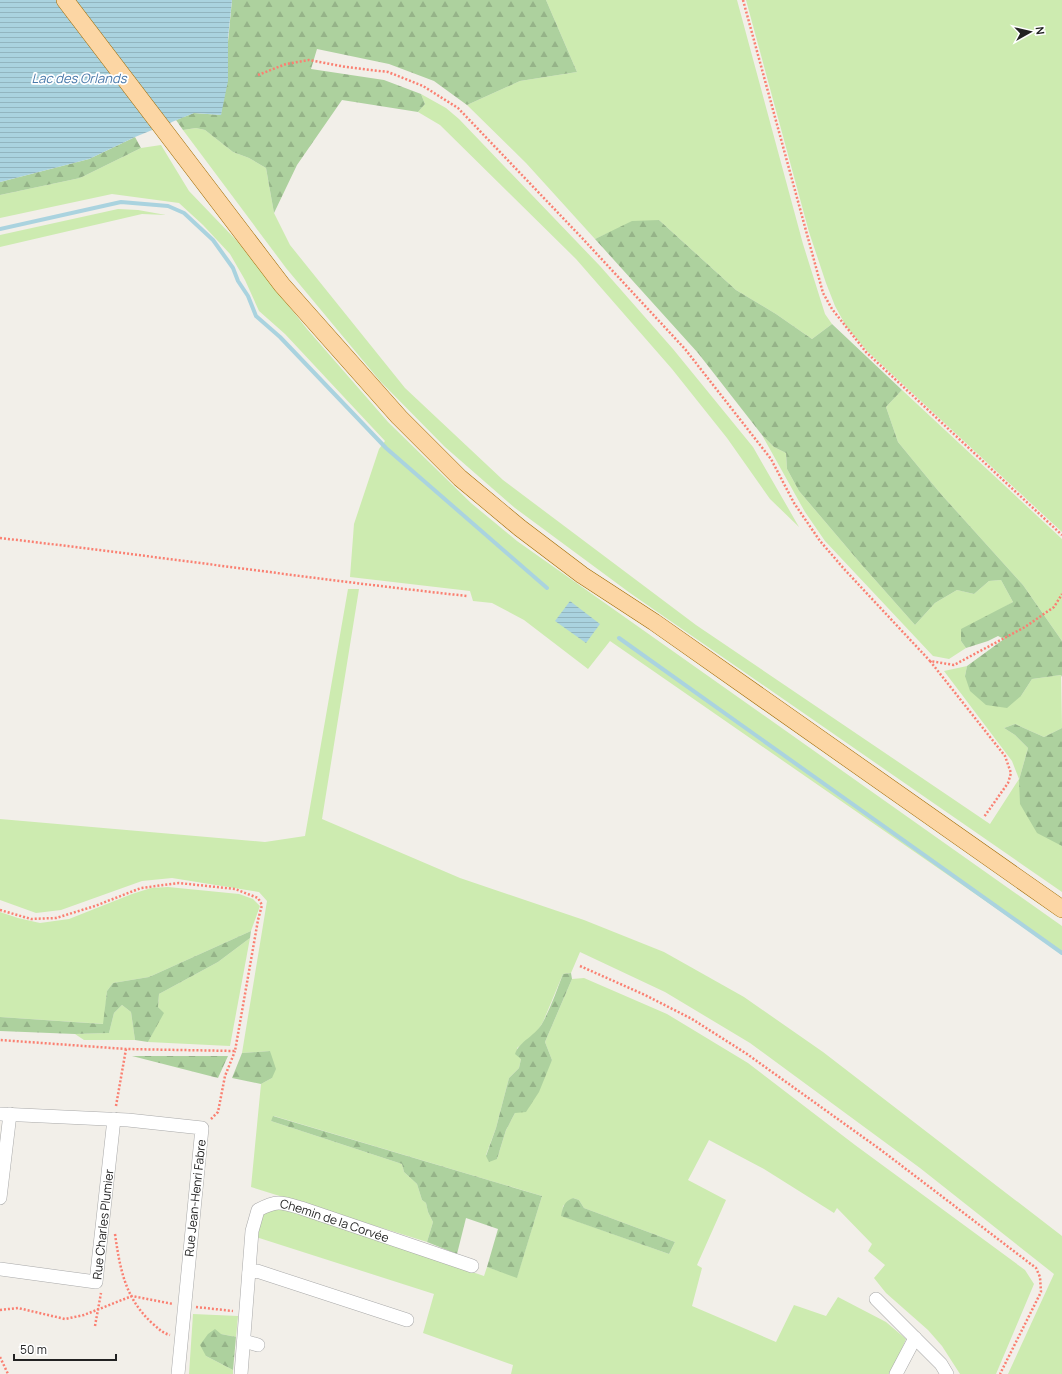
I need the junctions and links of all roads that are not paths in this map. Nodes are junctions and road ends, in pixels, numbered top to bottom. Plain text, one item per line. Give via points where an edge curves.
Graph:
1 (65, 0) edge
2 (1062, 909) edge
3 (5, 1114) edge
4 (114, 1119) junction
5 (0, 1198) edge
6 (472, 1266) dead end
7 (0, 1269) edge
8 (249, 1273) junction
9 (876, 1299) dead end
10 (407, 1320) dead end
11 (915, 1338) junction
12 (244, 1341) junction
13 (258, 1345) dead end
14 (178, 1374) edge
15 (242, 1374) edge
16 (896, 1374) edge
17 (946, 1374) edge

1 - 2 main road via 282,285 399,417 460,478 582,575 666,631
3 - 4 street, Rue Jean-Henri Fabre
3 - 5 street
4 - 7 street, Rue Charles Plumier via 96,1282
4 - 14 street, Rue Jean-Henri Fabre via 202,1128
6 - 8 street, Chemin de la Corvée via 280,1202 271,1203 258,1210 252,1230
8 - 10 street via 257,1271
8 - 12 street, Chemin de la Corvée
9 - 11 street
11 - 16 street
11 - 17 street via 941,1364
12 - 13 street
12 - 15 street, Chemin de la Corvée

